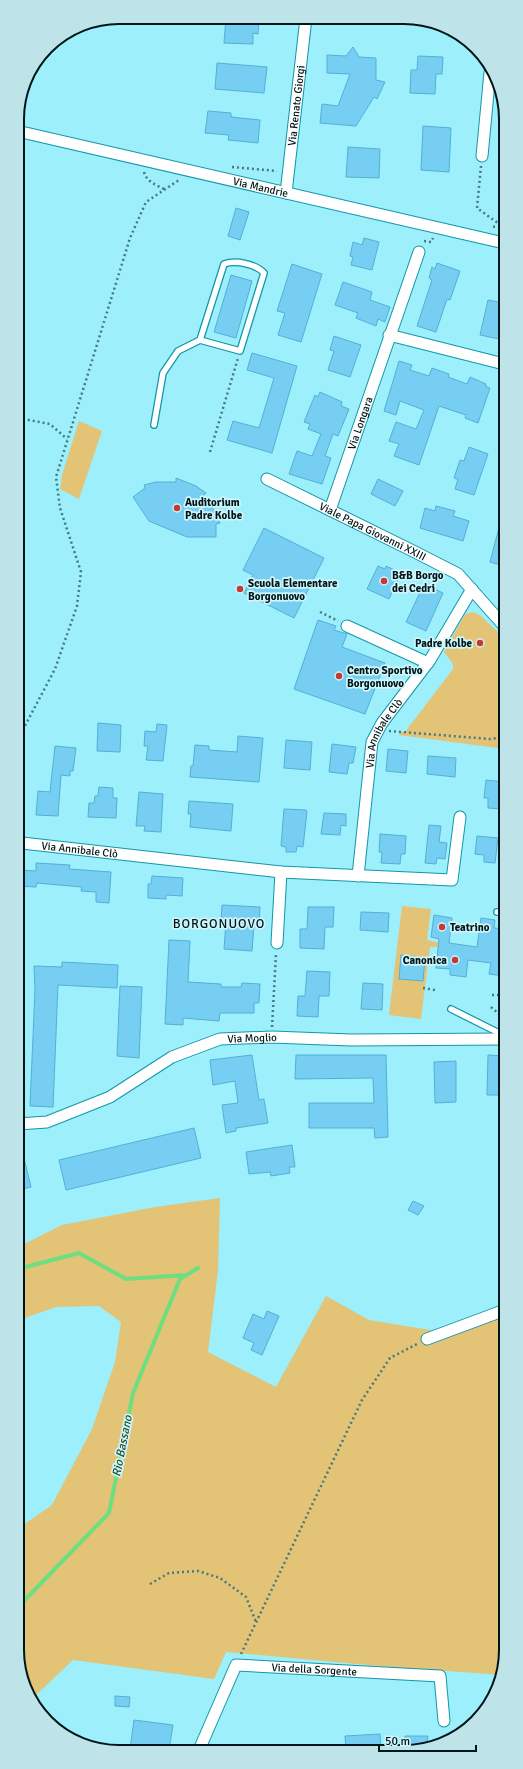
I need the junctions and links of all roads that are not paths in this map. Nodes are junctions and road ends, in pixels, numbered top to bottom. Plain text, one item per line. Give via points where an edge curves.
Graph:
1 (305, 24) edge
2 (489, 78) edge
3 (24, 133) edge
4 (482, 156) road end
5 (286, 193) junction
6 (499, 242) edge
7 (419, 252) dead end
8 (390, 336) junction
9 (200, 340) junction
10 (499, 363) edge
11 (154, 425) dead end
12 (267, 480) dead end
13 (330, 510) junction
14 (472, 589) junction
15 (499, 620) edge
16 (347, 626) road end
17 (428, 664) junction
18 (460, 817) dead end
19 (24, 843) edge
20 (281, 872) junction
21 (358, 876) junction
22 (277, 943) road end
23 (451, 1009) dead end
24 (499, 1033) edge
25 (499, 1039) edge
26 (24, 1124) edge
27 (499, 1312) edge
28 (427, 1339) road end
29 (444, 1721) dead end
30 (201, 1745) edge

1 - 5 street, Via Renato Giorgi
2 - 4 street
3 - 5 street, Via Mandrie
5 - 6 street, Via Mandrie
7 - 8 street, Via Longara
8 - 10 street
8 - 13 street, Via Longara
9 - 9 lane via 240,351 264,274 259,268 232,262 224,264
9 - 11 lane via 178,351 163,373
12 - 13 street, Viale Papa Giovanni XXIII
13 - 14 street, Viale Papa Giovanni XXIII via 458,574
14 - 15 street, Viale Papa Giovanni XXIII
14 - 17 street, Via Annibale Clò
16 - 17 street
17 - 21 street, Via Annibale Clò via 372,742
18 - 21 street, Via Annibale Clò via 452,880
19 - 20 street, Via Annibale Clò
20 - 21 street, Via Annibale Clò
20 - 22 street
23 - 24 lane
25 - 26 street, Via Moglio via 220,1038 172,1057 110,1097 47,1122
27 - 28 street
29 - 30 street, Via della Sorgente via 440,1676 236,1665

